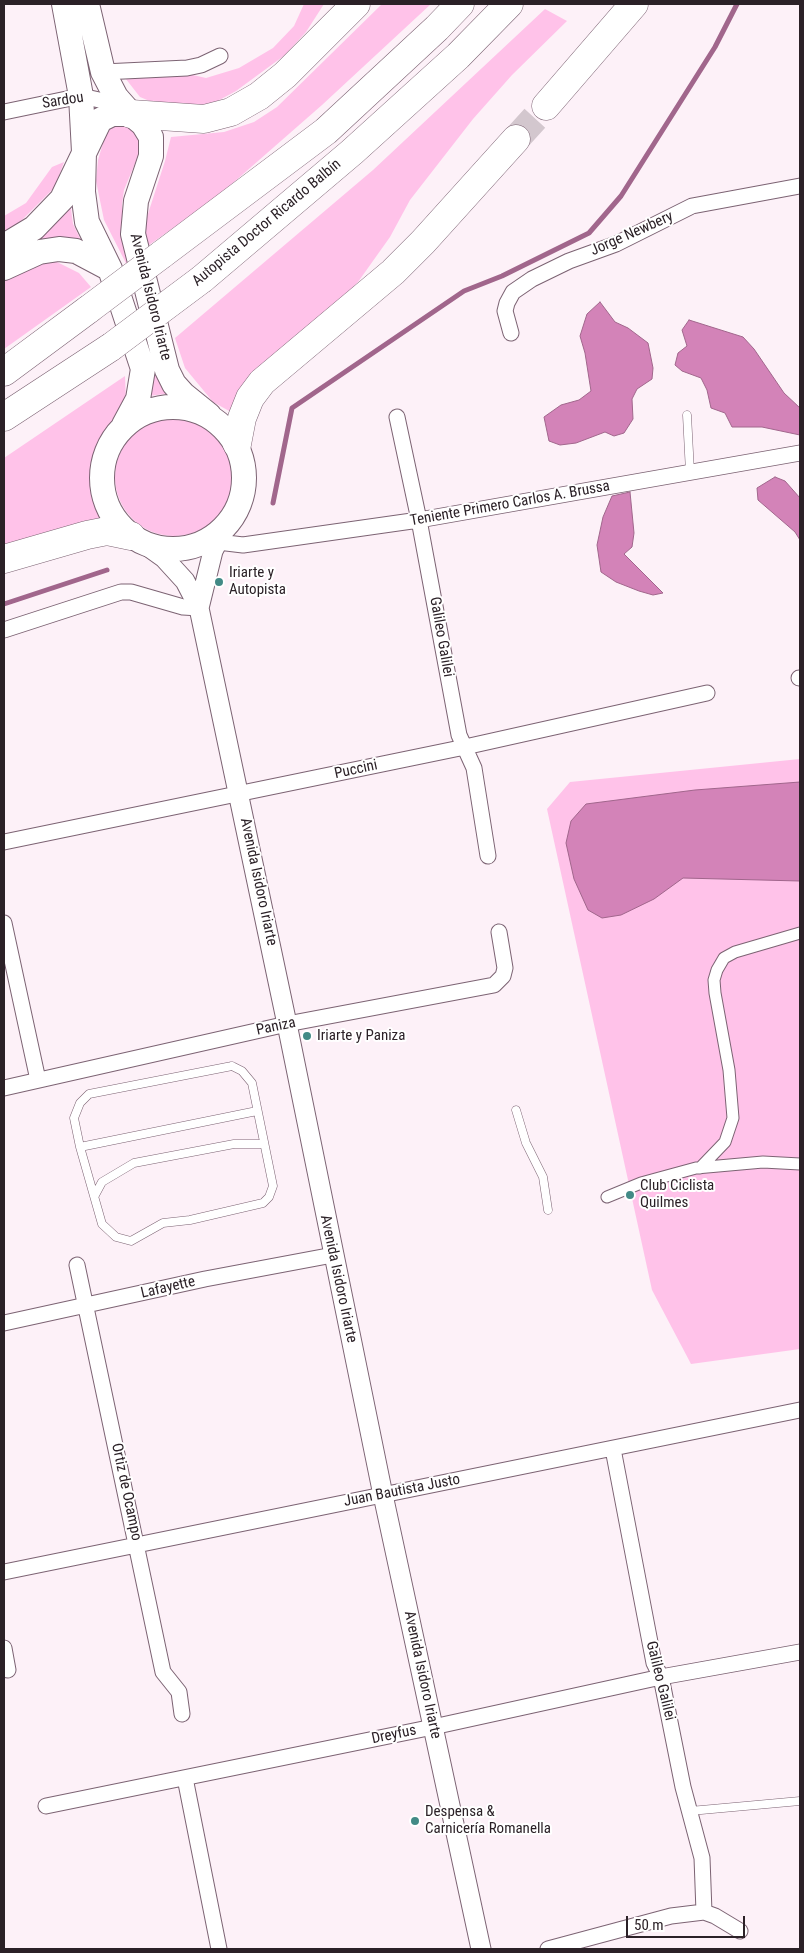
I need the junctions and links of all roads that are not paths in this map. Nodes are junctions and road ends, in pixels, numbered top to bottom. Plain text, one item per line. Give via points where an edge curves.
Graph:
1 (64, 4) edge
2 (88, 4) edge
3 (356, 4) edge
4 (460, 4) edge
5 (509, 4) edge
6 (634, 4) edge
7 (220, 56) dead end
8 (76, 63) junction
9 (101, 65) junction
10 (81, 96) junction
11 (546, 106) tunnel mouth
12 (127, 110) junction
13 (4, 112) edge
14 (516, 139) tunnel mouth
15 (84, 152) junction
16 (800, 186) edge
17 (4, 246) edge
18 (4, 268) edge
19 (110, 269) junction
20 (511, 333) dead end
21 (4, 372) edge
22 (209, 415) junction
23 (687, 415) dead end
24 (4, 417) edge
25 (397, 417) dead end
26 (123, 426) junction
27 (237, 444) junction
28 (800, 453) edge
29 (690, 472) junction
30 (419, 520) junction
31 (223, 533) junction
32 (137, 539) junction
33 (4, 559) edge
34 (199, 608) junction
35 (4, 630) edge
36 (707, 693) dead end
37 (465, 747) junction
38 (240, 794) junction
39 (4, 842) edge
40 (488, 856) dead end
41 (4, 923) edge
42 (499, 932) dead end
43 (800, 933) edge
44 (287, 1024) junction
45 (38, 1080) junction
46 (4, 1088) edge
47 (516, 1110) dead end
48 (257, 1111) junction
49 (264, 1144) junction
50 (80, 1147) junction
51 (800, 1164) edge
52 (700, 1168) junction
53 (95, 1196) junction
54 (607, 1197) dead end
55 (548, 1210) dead end
56 (333, 1255) junction
57 (77, 1265) dead end
58 (87, 1306) junction
59 (4, 1323) edge
60 (800, 1410) edge
61 (613, 1448) junction
62 (383, 1495) junction
63 (137, 1544) junction
64 (4, 1572) edge
65 (4, 1648) edge
66 (800, 1652) edge
67 (8, 1670) dead end
68 (661, 1677) junction
69 (182, 1714) dead end
70 (433, 1727) junction
71 (185, 1778) junction
72 (800, 1801) edge
73 (46, 1806) dead end
74 (690, 1811) junction
75 (704, 1912) junction
76 (740, 1931) dead end
77 (219, 1949) edge
78 (482, 1949) edge
79 (548, 1949) edge

1 - 8 main road, Avenida Isidoro Iriarte
2 - 9 main road, Avenida Isidoro Iriarte
3 - 12 highway via 285,75 259,96 231,112 204,119
4 - 21 highway, bridge via 326,131
5 - 24 highway, Autopista Doctor Ricardo Balbín, bridge via 458,56 352,152 202,279 111,347
6 - 11 highway
7 - 9 street via 187,68
8 - 9 main road
8 - 10 main road, Avenida Isidoro Iriarte
9 - 12 main road, Avenida Isidoro Iriarte
10 - 12 street, Sardou
10 - 13 street, Sardou
10 - 15 main road, Avenida Isidoro Iriarte
12 - 15 main road via 100,120
12 - 22 main road, Avenida Isidoro Iriarte via 144,124 152,147 136,201 133,234 161,348 174,384
14 - 27 highway via 424,242 262,382 250,398
15 - 17 main road via 69,188 54,210 34,228
15 - 19 main road, Avenida Isidoro Iriarte via 86,222
16 - 20 street, Jorge Newbery via 692,206 616,244 532,279 513,292 507,303 505,311
18 - 19 main road via 40,252 59,249 76,251
19 - 26 main road, Avenida Isidoro Iriarte via 143,369 138,399
22 - 26 main road via 187,407 164,406 142,413
22 - 27 main road via 225,427
23 - 29 lane
25 - 30 street, Galileo Galilei
26 - 32 main road via 103,462 102,483 116,521
27 - 31 main road via 244,464 245,486 239,506
28 - 29 street, Teniente Primero Carlos A. Brussa
29 - 30 street, Teniente Primero Carlos A. Brussa
30 - 31 street, Teniente Primero Carlos A. Brussa via 243,545
30 - 37 street, Galileo Galilei via 459,735
31 - 32 main road via 198,545 179,549 161,548
31 - 34 street, Avenida Isidoro Iriarte via 205,578
32 - 33 highway via 107,531
32 - 34 street, Avenida Isidoro Iriarte via 164,558 186,581
34 - 35 street via 121,592
34 - 38 street, Avenida Isidoro Iriarte
36 - 37 street, Puccini
37 - 38 street, Puccini
37 - 40 street, Galileo Galilei via 474,768
38 - 39 street, Puccini
38 - 44 street, Avenida Isidoro Iriarte
41 - 45 street
42 - 44 street, Paniza via 505,968 499,982 494,985
43 - 52 street via 735,952 724,958 717,970 715,992 729,1070 733,1118 725,1142
44 - 45 street, Paniza
44 - 56 street, Avenida Isidoro Iriarte
45 - 46 street, Paniza
47 - 55 lane via 526,1143 543,1176
48 - 49 lane
48 - 50 lane
48 - 50 lane via 252,1083 242,1071 232,1066 89,1094 80,1103 74,1118
49 - 53 lane via 234,1144 134,1163 102,1182
49 - 53 lane via 273,1186 263,1203 162,1223 131,1242 116,1237 102,1224
50 - 53 lane
51 - 52 street via 763,1162
52 - 54 street via 640,1182
56 - 58 street, Lafayette
56 - 62 street, Avenida Isidoro Iriarte
57 - 58 street, Ortiz de Ocampo
58 - 59 street, Lafayette
58 - 63 street, Ortiz de Ocampo
60 - 61 street, Juan Bautista Justo
61 - 62 street, Juan Bautista Justo
61 - 68 street, Galileo Galilei via 654,1663
62 - 63 street, Juan Bautista Justo
62 - 70 street, Avenida Isidoro Iriarte
63 - 64 street, Juan Bautista Justo
63 - 69 street, Ortiz de Ocampo via 163,1672 179,1692
65 - 67 street
66 - 68 street, Dreyfus
68 - 70 street, Dreyfus
68 - 74 street, Galileo Galilei
70 - 71 street, Dreyfus
70 - 78 street, Avenida Isidoro Iriarte
71 - 73 street, Dreyfus
71 - 77 street
72 - 74 lane
74 - 75 street, Galileo Galilei via 702,1858
75 - 76 street
75 - 79 street via 671,1916

